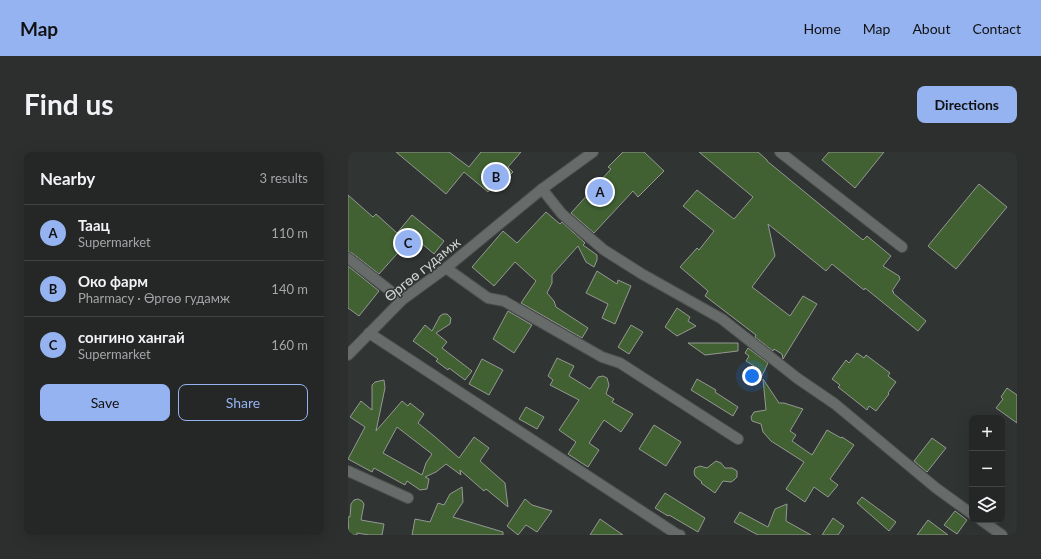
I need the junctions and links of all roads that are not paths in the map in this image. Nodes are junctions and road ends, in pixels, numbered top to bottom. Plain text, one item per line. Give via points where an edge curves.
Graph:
1 (593, 152) edge
2 (780, 152) edge
3 (542, 189) junction
4 (902, 247) dead end
5 (348, 258) edge
6 (446, 268) junction
7 (402, 300) junction
8 (369, 333) junction
9 (348, 355) edge
10 (738, 439) dead end
11 (348, 471) edge
12 (408, 498) dead end
13 (969, 512) edge
14 (985, 523) edge
15 (680, 535) edge
16 (1002, 535) edge

1 - 3 street, Өргөө гудамж
2 - 4 street
3 - 6 street, Өргөө гудамж
3 - 13 street via 562,214 604,250 722,319 797,378 835,404 936,488
5 - 7 street
6 - 7 street, Өргөө гудамж
6 - 10 street via 488,298 504,300 602,357 620,363
7 - 8 street, Өргөө гудамж
8 - 9 street, Өргөө гудамж
8 - 15 street
11 - 12 street
14 - 16 street

